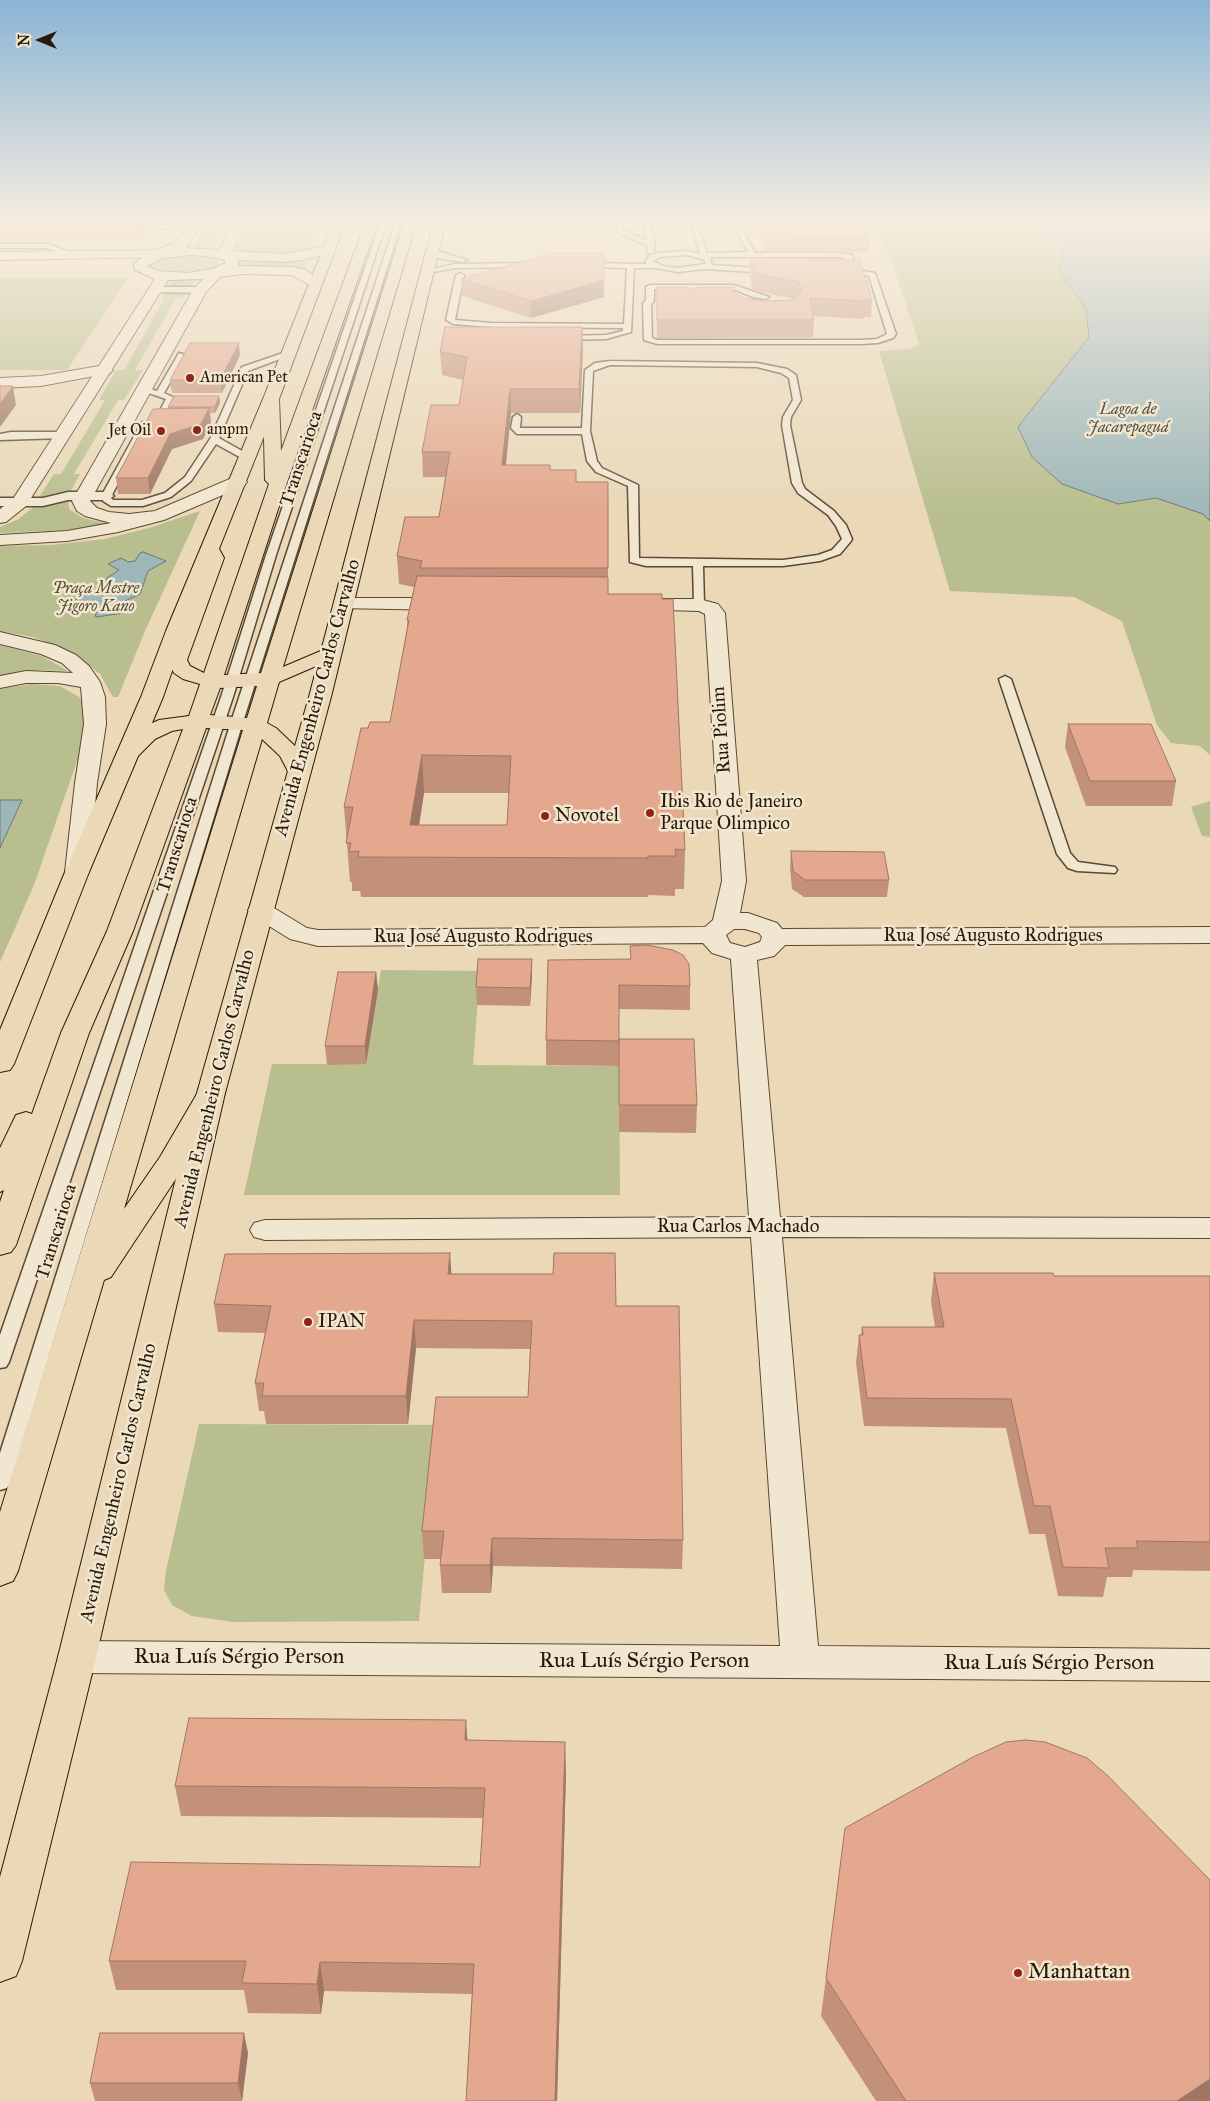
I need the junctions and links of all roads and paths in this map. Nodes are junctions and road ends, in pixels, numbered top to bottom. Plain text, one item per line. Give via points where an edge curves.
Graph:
1 (137, 319) edge
2 (184, 319) edge
3 (301, 319) edge
4 (338, 319) edge
5 (351, 319) edge
6 (366, 319) edge
7 (375, 319) edge
8 (416, 319) edge
9 (450, 319) edge
10 (627, 319) edge
11 (648, 319) edge
12 (885, 319) edge
13 (468, 325) junction
14 (627, 326) junction
15 (527, 331) edge
16 (559, 338) edge
17 (289, 354) junction
18 (182, 355) edge
19 (105, 370) junction
20 (0, 383) edge
21 (21, 383) junction
22 (144, 390) junction
23 (160, 395) junction
24 (171, 398) junction
25 (181, 398) edge
26 (220, 398) edge
27 (230, 398) junction
28 (87, 399) junction
29 (271, 399) junction
30 (517, 417) edge
31 (160, 418) junction
32 (170, 418) edge
33 (145, 424) junction
34 (122, 428) junction
35 (586, 431) junction
36 (4, 433) edge
37 (64, 435) junction
38 (214, 439) junction
39 (0, 442) edge
40 (248, 458) junction
41 (238, 482) junction
42 (274, 494) junction
43 (84, 496) junction
44 (107, 496) junction
45 (0, 502) edge
46 (20, 502) junction
47 (158, 516) junction
48 (0, 518) edge
49 (0, 540) edge
50 (210, 550) junction
51 (698, 563) junction
52 (344, 604) junction
53 (469, 604) edge
54 (618, 604) edge
55 (700, 605) junction
56 (0, 638) edge
57 (330, 653) junction
58 (1004, 679) dead end
59 (241, 680) junction
60 (0, 682) edge
61 (90, 682) junction
62 (227, 722) junction
63 (129, 752) junction
64 (299, 772) junction
65 (1110, 870) dead end
66 (77, 872) junction
67 (260, 910) junction
68 (719, 930) junction
69 (1210, 935) edge
70 (775, 937) junction
71 (744, 955) junction
72 (75, 1033) junction
73 (0, 1064) edge
74 (212, 1093) junction
75 (0, 1182) edge
76 (765, 1227) junction
77 (1210, 1228) edge
78 (265, 1230) dead end
79 (0, 1245) edge
80 (75, 1318) junction
81 (0, 1362) edge
82 (0, 1483) edge
83 (0, 1571) edge
84 (77, 1657) junction
85 (800, 1663) junction
86 (1210, 1664) edge
87 (0, 1961) edge

1 - 19 street
2 - 22 street
3 - 17 main road
4 - 42 main road
5 - 59 lane, Transcarioca via 265,574
6 - 59 lane, Transcarioca
7 - 59 main road
8 - 52 main road, Avenida Engenheiro Carlos Carvalho
9 - 13 lane
10 - 14 lane
11 - 12 lane via 649,341 861,342 890,336
13 - 14 lane
13 - 15 lane via 469,331
14 - 16 lane via 627,332 621,335
17 - 27 lane via 245,368
17 - 29 main road
18 - 23 lane
19 - 21 street
19 - 28 street
20 - 21 street
21 - 28 street
22 - 23 lane
22 - 34 street
23 - 24 lane
24 - 25 lane
24 - 31 lane
26 - 27 lane
27 - 38 lane via 219,418
28 - 37 street
29 - 40 main road
29 - 42 main road
30 - 35 lane via 517,431
31 - 32 lane
31 - 33 lane
33 - 34 lane
33 - 44 lane
34 - 43 street
35 - 51 lane via 592,461 598,470 632,485 634,560
35 - 51 lane via 589,370 598,365 738,363 772,367 793,377 797,400 786,425 797,483 801,491 832,513 846,539 836,552 820,558 783,563
36 - 37 lane
36 - 39 lane
37 - 46 street
38 - 40 lane
38 - 44 lane via 188,479 168,494 131,504 111,503
40 - 41 main road
41 - 47 street
41 - 50 main road
42 - 59 main road
43 - 44 street
43 - 46 street
43 - 47 street via 80,501 83,507 107,518
45 - 46 street
46 - 48 street
47 - 49 street via 83,534
50 - 59 main road via 215,558 177,660 181,669 190,674
50 - 63 main road
51 - 55 lane
52 - 53 street
52 - 57 main road, Avenida Engenheiro Carlos Carvalho
54 - 55 street
55 - 68 street, Rua Piolim via 711,608 715,613 734,881
56 - 61 street via 48,649 69,659
57 - 59 main road via 311,663
57 - 64 main road, Avenida Engenheiro Carlos Carvalho
58 - 65 lane via 1064,854 1073,865
59 - 62 main road
59 - 62 main road
60 - 61 street via 26,677
61 - 66 street via 95,724
62 - 63 main road via 167,725 154,730
62 - 64 main road via 268,733 284,747
62 - 72 main road via 120,931
62 - 80 main road
62 - 81 lane, Transcarioca via 100,1061
62 - 82 lane, Transcarioca
63 - 66 main road
64 - 67 main road, Avenida Engenheiro Carlos Carvalho
66 - 73 main road
67 - 68 street, Rua José Augusto Rodrigues via 299,934 318,938
67 - 74 main road, Avenida Engenheiro Carlos Carvalho
68 - 70 street, Rua José Augusto Rodrigues via 748,921 768,928
68 - 71 street via 715,942 721,948
69 - 70 street, Rua José Augusto Rodrigues
70 - 71 street via 766,951
71 - 76 street
72 - 75 main road via 48,1068
72 - 79 main road
74 - 80 main road via 174,1159 108,1254
74 - 84 main road, Avenida Engenheiro Carlos Carvalho
76 - 77 street, Rua Carlos Machado
76 - 78 street, Rua Carlos Machado
76 - 85 street
80 - 83 main road
84 - 85 street, Rua Luís Sérgio Person
84 - 87 main road, Avenida Engenheiro Carlos Carvalho
85 - 86 street, Rua Luís Sérgio Person

